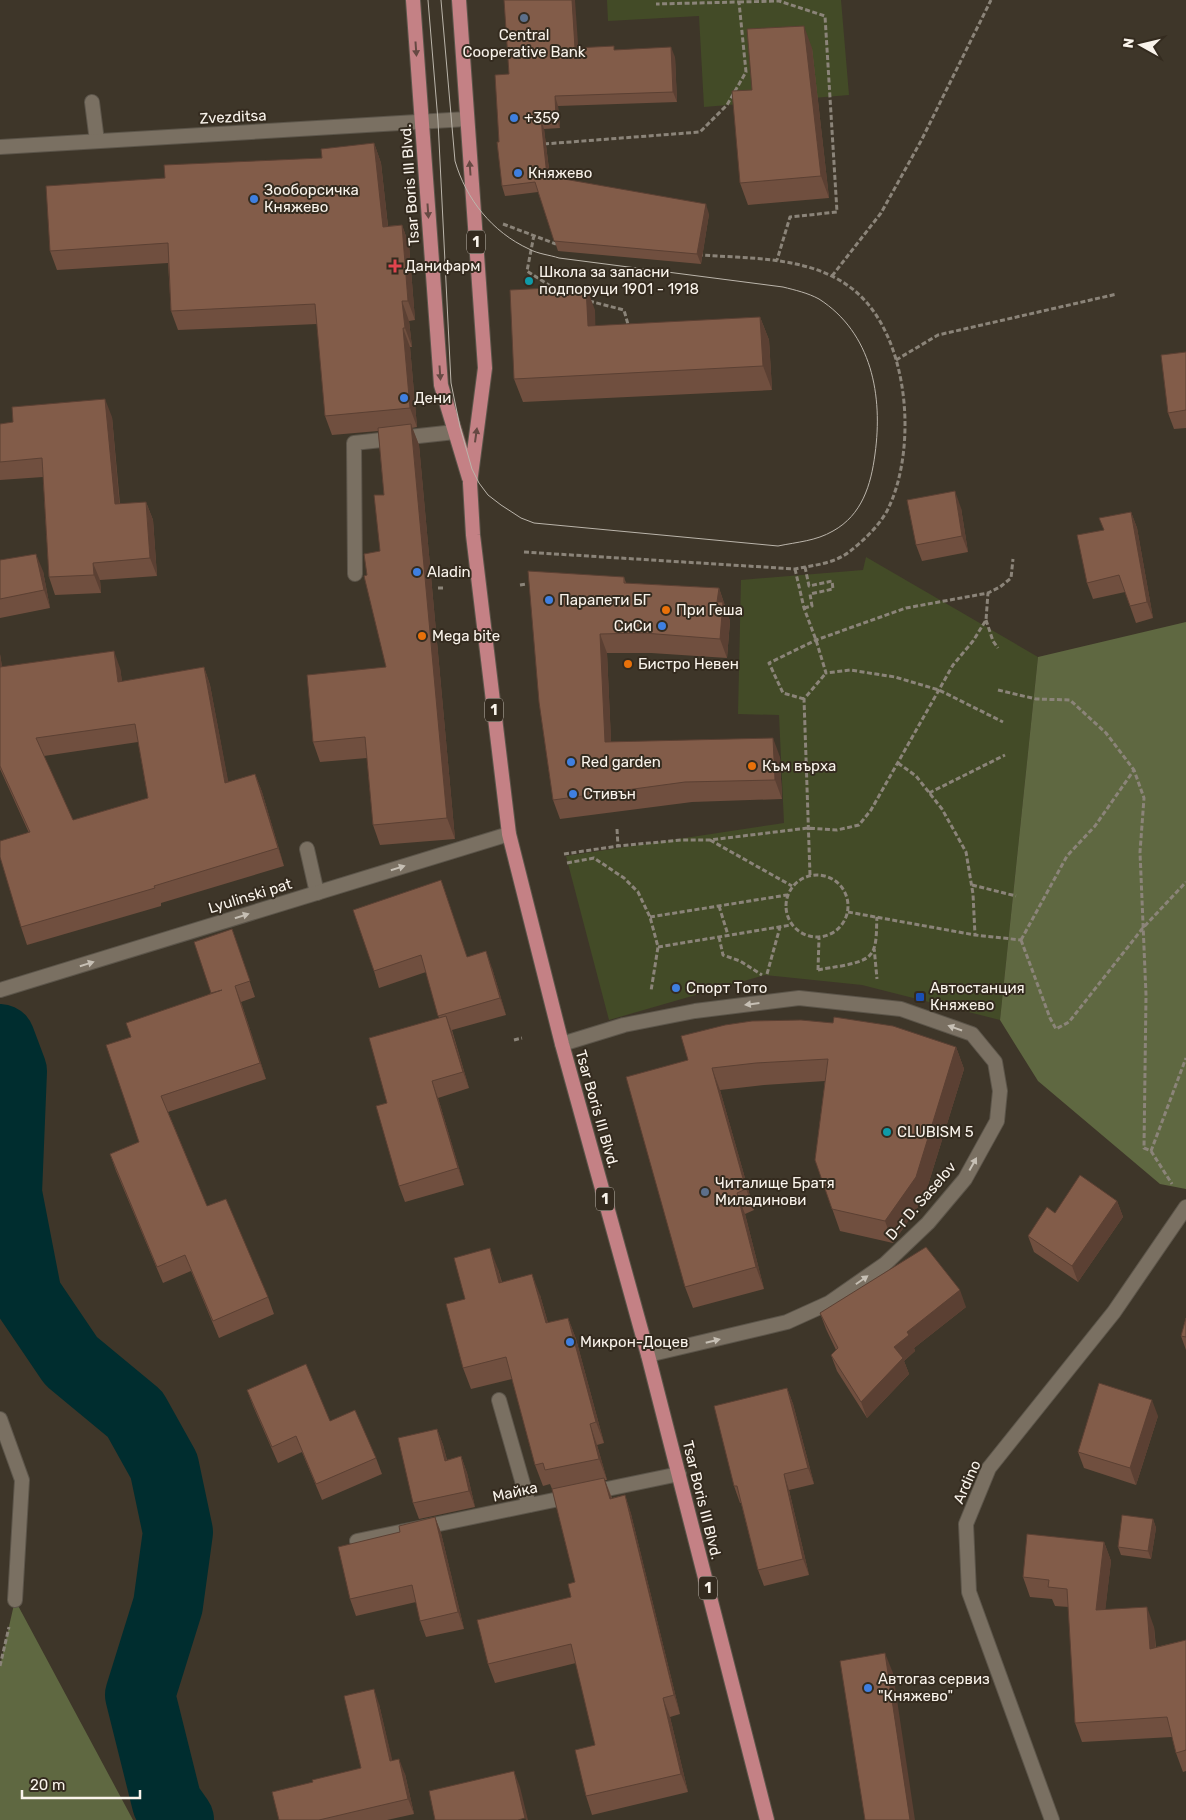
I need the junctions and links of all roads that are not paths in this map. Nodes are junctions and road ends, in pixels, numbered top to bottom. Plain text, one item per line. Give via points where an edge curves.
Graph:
1 (413, 0) edge
2 (459, 0) edge
3 (92, 102) dead end
4 (467, 120) junction
5 (422, 122) junction
6 (97, 141) junction
7 (0, 147) edge
8 (455, 432) junction
9 (470, 483) junction
10 (354, 574) dead end
11 (509, 834) junction
12 (307, 848) dead end
13 (317, 893) junction
14 (0, 990) edge
15 (562, 1044) junction
16 (1186, 1207) edge
17 (648, 1355) junction
18 (499, 1400) dead end
19 (0, 1419) edge
20 (679, 1474) junction
21 (529, 1505) junction
22 (357, 1541) edge
23 (15, 1600) road end
24 (767, 1820) edge
25 (1052, 1820) edge

1 -> 5 main road, Tsar Boris III Blvd. / 1
2 - 4 main road, Tsar Boris III Blvd. / 1
3 - 6 street
4 - 5 street, Zvezditsa
9 -> 4 main road, Tsar Boris III Blvd. / 1 via 485,368
5 - 6 street, Zvezditsa
5 -> 8 main road, Tsar Boris III Blvd. / 1 via 441,386
6 - 7 street, Zvezditsa
8 - 9 main road, Tsar Boris III Blvd. / 1
8 - 10 street via 354,443
9 - 11 main road, Tsar Boris III Blvd. / 1 via 473,535
13 -> 11 street, Lyulinski pat
11 - 15 main road, Tsar Boris III Blvd. / 1
12 - 13 street
14 -> 13 street, Lyulinski pat
15 - 17 main road, Tsar Boris III Blvd. / 1
17 -> 15 street, D-r D. Saselov via 787,1322 829,1303 886,1264 965,1179 997,1121 1000,1091 995,1062 972,1034 901,1009 800,998 695,1011 624,1025
16 - 25 street, Ardino via 1114,1312 989,1468 966,1524 969,1592
17 - 20 main road, Tsar Boris III Blvd. / 1
18 - 21 street
19 - 23 street via 22,1480
20 - 21 street, Майка
20 - 24 main road, Tsar Boris III Blvd. / 1
21 - 22 street, Майка

